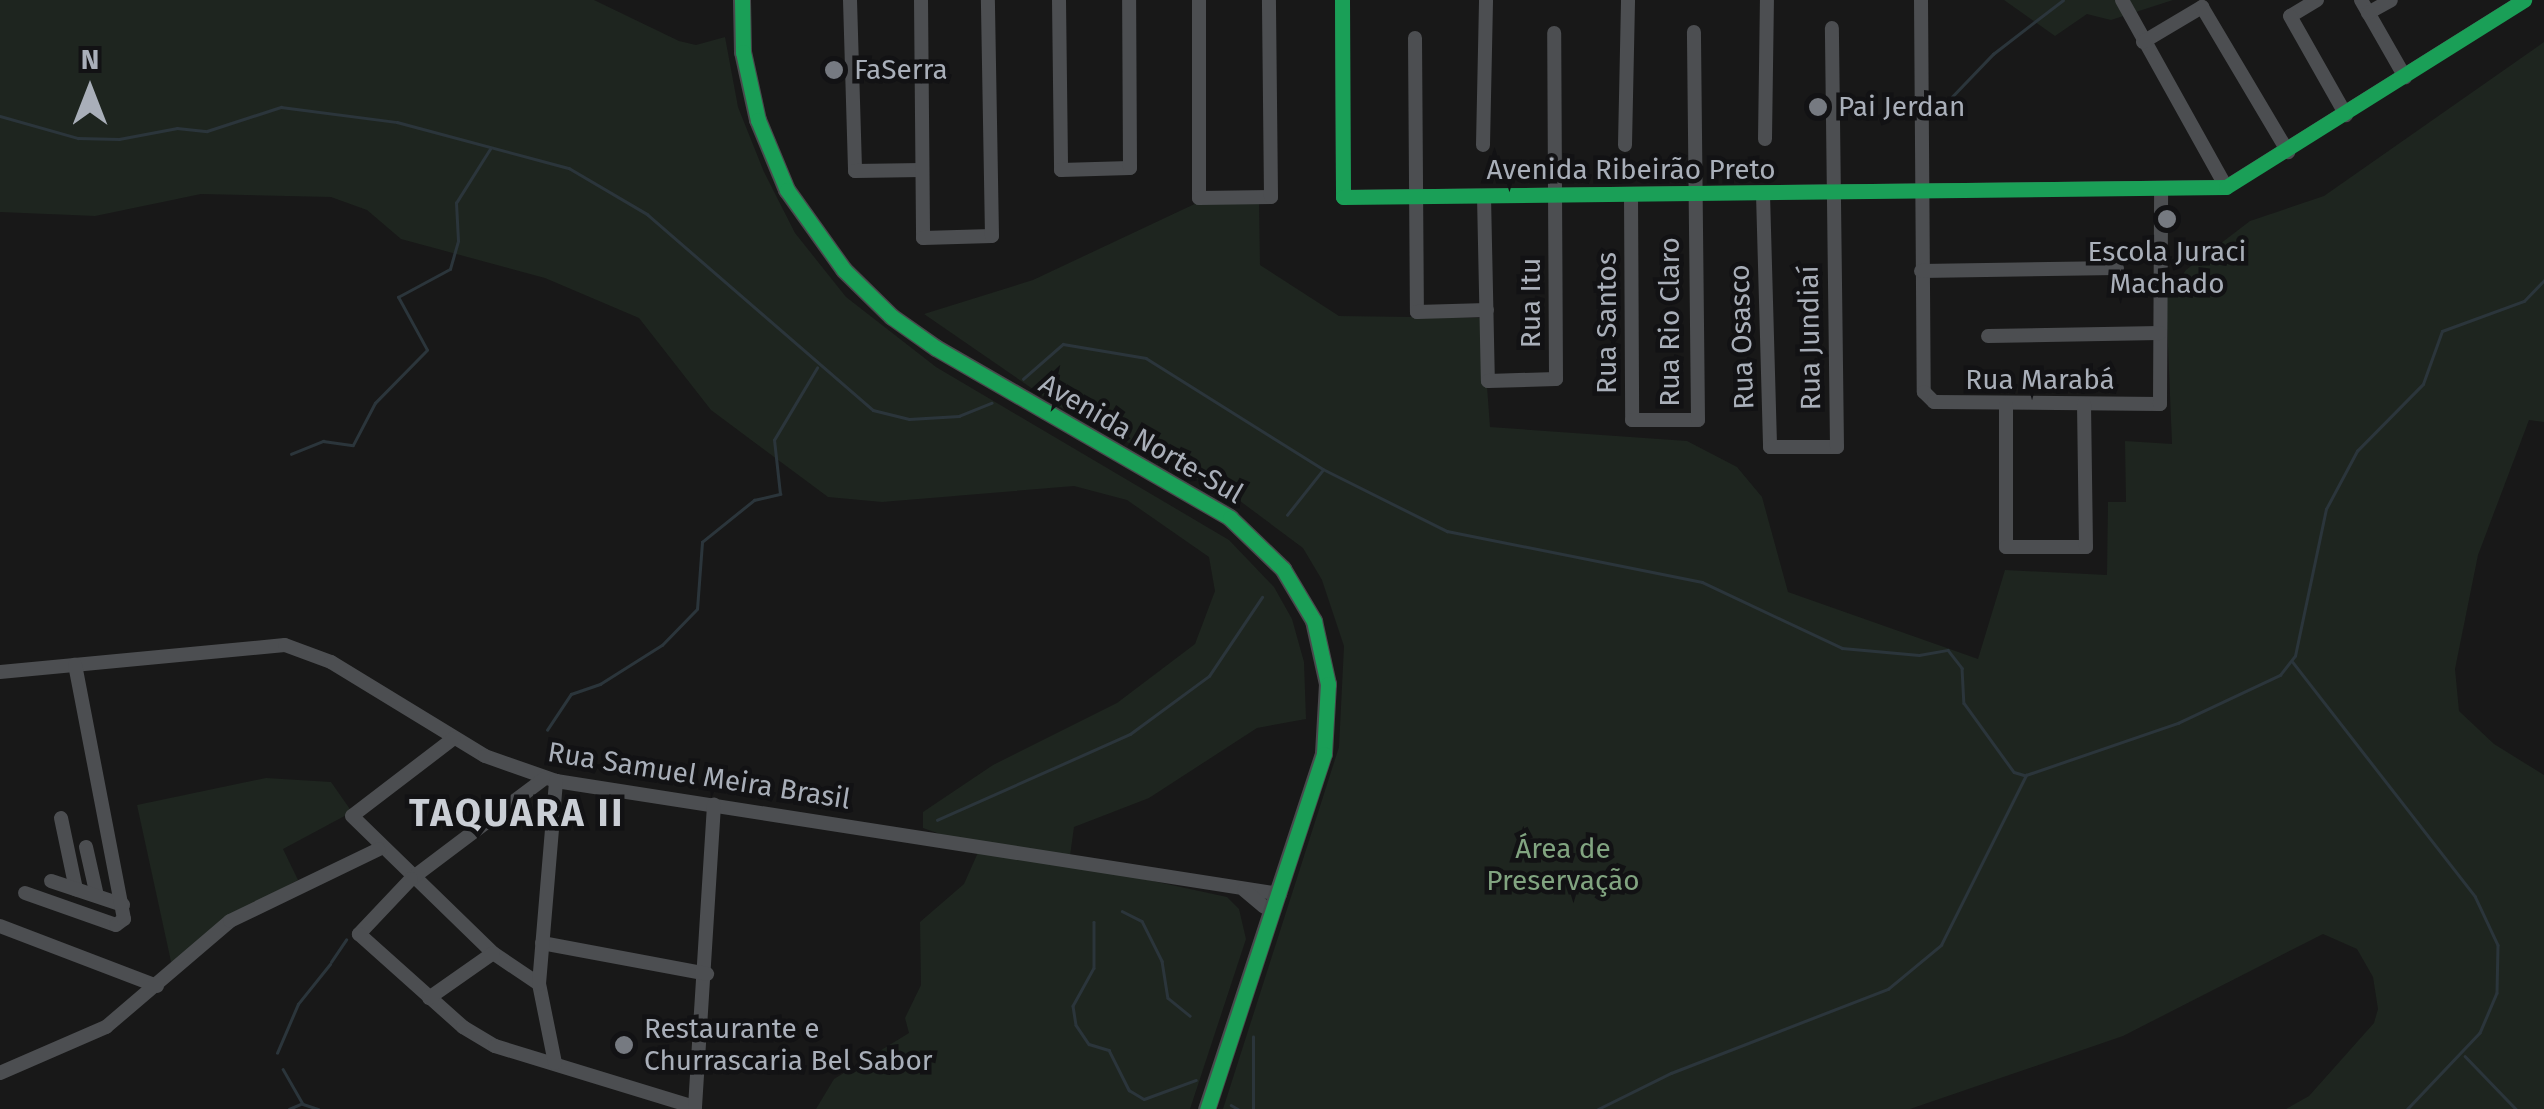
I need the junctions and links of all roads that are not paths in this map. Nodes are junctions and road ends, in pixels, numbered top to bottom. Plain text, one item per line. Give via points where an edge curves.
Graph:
1 (732, 0) edge
2 (742, 0) edge
3 (850, 0) edge
4 (921, 0) edge
5 (988, 0) edge
6 (1059, 0) edge
7 (1128, 0) edge
8 (1199, 0) edge
9 (1269, 0) edge
10 (1342, 0) edge
11 (1486, 0) edge
12 (1628, 0) edge
13 (1767, 0) edge
14 (1921, 0) edge
15 (2122, 0) edge
16 (2316, 0) edge
17 (2391, 0) edge
18 (2524, 0) edge
19 (2364, 7) edge
20 (1832, 28) dead end
21 (1554, 32) dead end
22 (1694, 32) dead end
23 (1414, 38) dead end
24 (2143, 42) junction
25 (2404, 77) junction
26 (2346, 114) junction
27 (1765, 138) dead end
28 (1483, 145) dead end
29 (1625, 145) dead end
30 (2288, 152) junction
31 (922, 170) junction
32 (2226, 187) junction
33 (2160, 188) junction
34 (1920, 192) junction
35 (1695, 193) junction
36 (1556, 194) junction
37 (1763, 194) junction
38 (1833, 194) junction
39 (1632, 195) junction
40 (1414, 196) junction
41 (1484, 196) junction
42 (2117, 268) dead end
43 (1922, 271) junction
44 (1486, 310) junction
45 (2160, 332) junction
46 (1988, 336) dead end
47 (2084, 404) junction
48 (2006, 405) junction
49 (1664, 421) joint
50 (1802, 447) joint
51 (75, 665) junction
52 (0, 672) edge
53 (454, 738) junction
54 (550, 780) junction
55 (714, 804) junction
56 (61, 818) dead end
57 (86, 847) dead end
58 (379, 849) junction
59 (411, 879) junction
60 (51, 881) dead end
61 (76, 889) junction
62 (25, 893) dead end
63 (97, 896) junction
64 (1271, 897) junction
65 (123, 905) junction
66 (0, 926) edge
67 (542, 943) junction
68 (492, 953) junction
69 (706, 974) junction
70 (539, 984) junction
71 (157, 986) junction
72 (429, 998) junction
73 (556, 1063) junction
74 (0, 1073) edge
75 (695, 1107) edge
76 (1195, 1109) edge
77 (1207, 1109) edge

1 - 64 main road, Avenida Norte-Sul via 738,72 767,166 803,229 846,283 928,351 1224,528 1288,595 1313,656 1318,723
2 - 64 main road, Avenida Norte-Sul via 758,120 787,190 844,270 936,348 1222,512 1270,554 1300,593 1324,655 1329,717
3 - 31 street via 854,171
4 - 31 street
5 - 31 street via 992,236 922,238
6 - 7 street via 1061,170 1130,168
8 - 9 street via 1199,198 1271,197
10 - 40 street, Avenida Ribeirão Preto via 1344,196
11 - 28 street
12 - 29 street
13 - 27 street
14 - 34 street
15 - 24 street
16 - 26 street via 2290,16
17 - 19 street
18 - 25 street
19 - 25 street
20 - 38 street
21 - 36 street
22 - 35 street
23 - 40 street
24 - 30 street via 2202,6
24 - 32 street
25 - 26 street
26 - 30 street
30 - 32 street
32 - 33 street
33 - 34 street, Avenida Ribeirão Preto
33 - 45 street
34 - 38 street, Avenida Ribeirão Preto
34 - 43 street
35 - 37 street, Avenida Ribeirão Preto
35 - 39 street, Avenida Ribeirão Preto
35 - 49 street, Rua Rio Claro via 1698,420
36 - 39 street, Avenida Ribeirão Preto
36 - 41 street, Avenida Ribeirão Preto
36 - 44 street, Rua Itu via 1556,379 1488,381
37 - 38 street, Avenida Ribeirão Preto
37 - 50 street, Rua Osasco via 1770,447
38 - 50 street, Rua Jundiaí via 1836,447
39 - 49 street, Rua Santos via 1632,420
40 - 41 street, Avenida Ribeirão Preto
40 - 44 street via 1417,312
41 - 44 street
42 - 43 street
43 - 48 street, Rua Marabá via 1924,392 1950,405
45 - 46 street
45 - 47 street, Rua Marabá via 2160,404
47 - 48 street, Rua Marabá
47 - 48 street via 2086,547 2006,546
51 - 52 street, Rua Samuel Meira Brasil
51 - 53 street, Rua Samuel Meira Brasil via 285,645 332,662
51 - 65 street
53 - 54 street, Rua Samuel Meira Brasil
53 - 58 street via 352,816
54 - 55 street, Rua Samuel Meira Brasil
54 - 59 street
54 - 67 street
55 - 64 street, Rua Samuel Meira Brasil
55 - 69 street
56 - 61 street
57 - 63 street
58 - 59 street
58 - 71 street via 230,921
59 - 68 street
59 - 72 street via 359,934
60 - 61 street
61 - 63 street
62 - 65 street via 116,925 124,919
63 - 65 street
64 - 76 main road, Avenida Norte-Sul
64 - 77 main road, Avenida Norte-Sul
66 - 71 street
67 - 69 street
67 - 70 street
68 - 70 street
68 - 72 street
69 - 75 street
70 - 73 street
71 - 74 street via 106,1027
72 - 73 street via 495,1046
73 - 75 street

